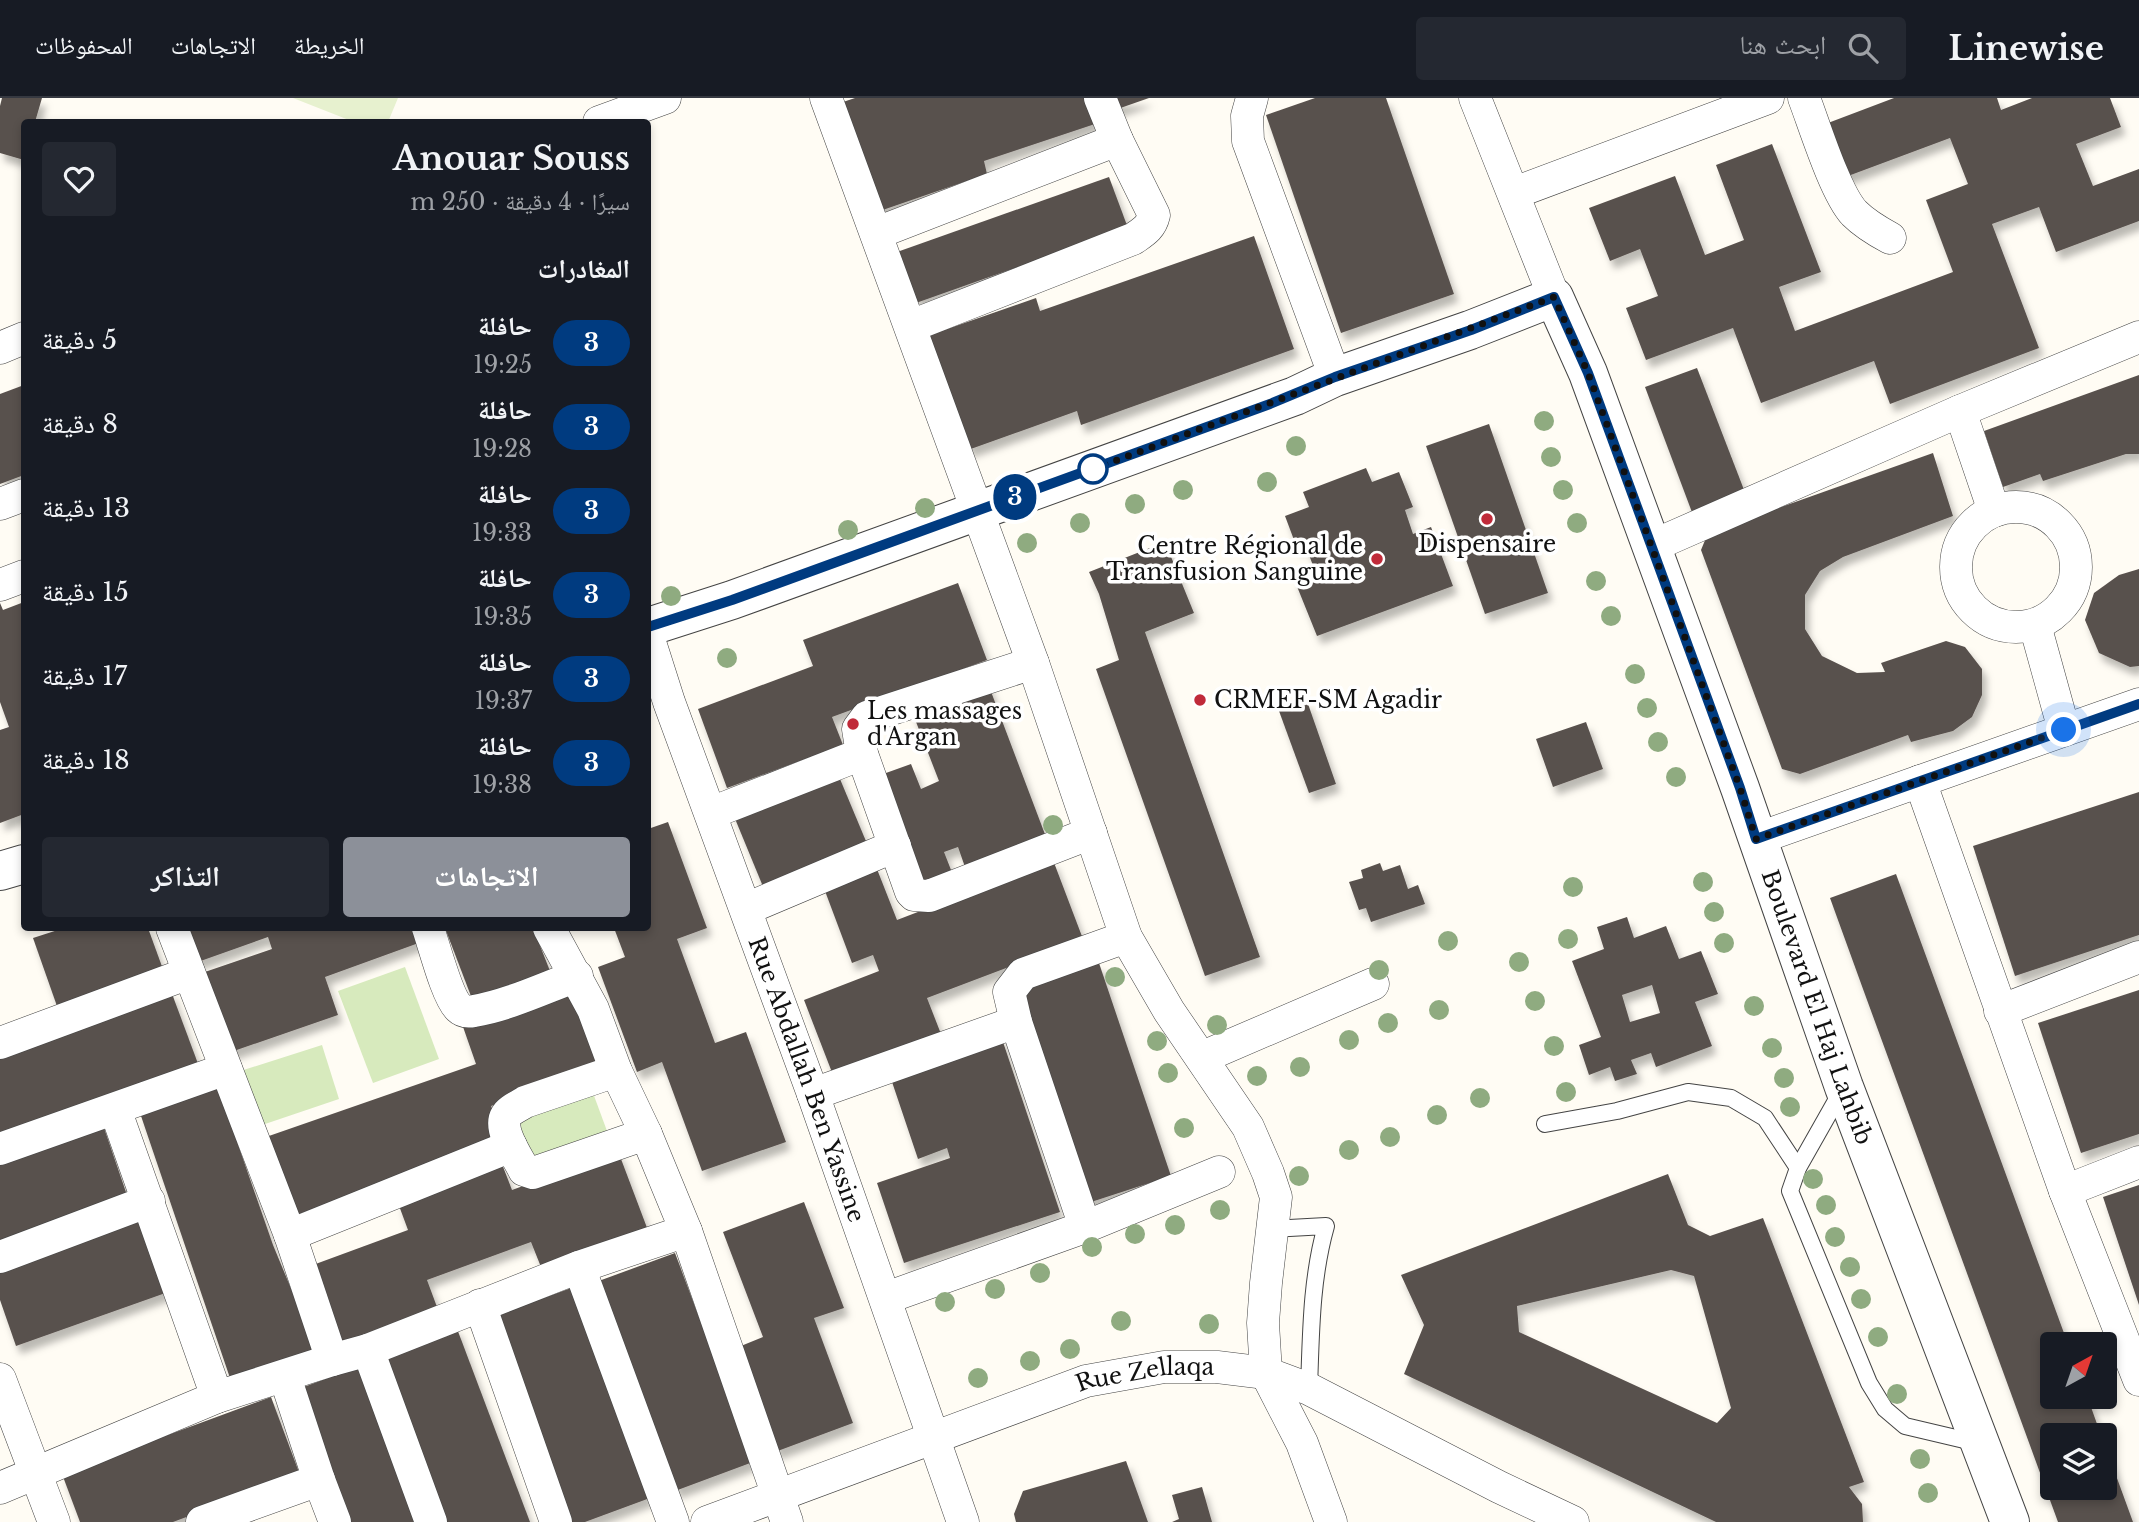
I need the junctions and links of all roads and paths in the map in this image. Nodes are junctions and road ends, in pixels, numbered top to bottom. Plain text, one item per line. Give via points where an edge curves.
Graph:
1 (665, 98) edge
2 (826, 98) edge
3 (1100, 98) edge
4 (1252, 98) edge
5 (1475, 98) edge
6 (1768, 98) edge
7 (1804, 98) edge
8 (607, 119) edge
9 (1117, 140) junction
10 (1514, 193) junction
11 (877, 233) junction
12 (1890, 237) dead end
13 (1554, 297) junction
14 (911, 326) junction
15 (2139, 337) edge
16 (21, 339) edge
17 (0, 348) edge
18 (1335, 377) junction
19 (1959, 411) junction
20 (21, 496) edge
21 (0, 504) edge
22 (978, 511) junction
23 (1994, 511) junction
24 (1650, 547) junction
25 (21, 577) edge
26 (0, 585) edge
27 (2035, 625) junction
28 (651, 626) edge
29 (651, 645) edge
30 (1034, 663) junction
31 (2139, 704) edge
32 (2064, 730) junction
33 (862, 754) junction
34 (1920, 781) junction
35 (711, 813) junction
36 (1091, 833) junction
37 (1756, 839) junction
38 (895, 846) junction
39 (21, 865) edge
40 (0, 872) edge
41 (746, 909) junction
42 (173, 931) edge
43 (429, 931) edge
44 (551, 931) edge
45 (1126, 937) junction
46 (2139, 957) edge
47 (189, 973) junction
48 (577, 976) junction
49 (1373, 984) dead end
50 (2000, 1012) junction
51 (1016, 1022) junction
52 (0, 1043) edge
53 (1203, 1057) junction
54 (226, 1069) junction
55 (616, 1071) junction
56 (1844, 1087) junction
57 (813, 1094) junction
58 (115, 1109) junction
59 (1545, 1124) dead end
60 (646, 1134) junction
61 (511, 1146) junction
62 (0, 1149) edge
63 (2139, 1162) edge
64 (1798, 1168) junction
65 (1219, 1172) dead end
66 (2065, 1191) junction
67 (149, 1201) junction
68 (1085, 1227) junction
69 (1271, 1229) junction
70 (686, 1231) junction
71 (290, 1235) junction
72 (0, 1256) edge
73 (579, 1267) junction
74 (886, 1298) junction
75 (480, 1305) junction
76 (368, 1350) junction
77 (332, 1360) junction
78 (1266, 1373) junction
79 (2138, 1374) edge
80 (285, 1377) junction
81 (0, 1379) edge
82 (1309, 1389) junction
83 (217, 1397) junction
84 (934, 1437) junction
85 (1980, 1444) junction
86 (34, 1472) junction
87 (319, 1480) junction
88 (0, 1488) edge
89 (783, 1509) edge
90 (54, 1522) edge
91 (202, 1522) edge
92 (335, 1522) edge
93 (431, 1522) edge
94 (556, 1522) edge
95 (673, 1522) edge
96 (707, 1522) edge
97 (964, 1522) edge
98 (1331, 1522) edge
99 (1573, 1522) edge
100 (2010, 1522) edge

1 - 8 street
2 - 11 street
3 - 9 street
4 - 18 street via 1248,141
5 - 10 street, Boulevard El Haj Lahbib
6 - 10 street
7 - 12 street via 1844,198 1854,213
9 - 11 street
9 - 14 street via 1154,215 1152,225 1133,239
10 - 13 street, Boulevard El Haj Lahbib
11 - 14 street
13 - 18 street
13 - 24 street, Boulevard El Haj Lahbib via 1588,373
14 - 22 street
15 - 19 street
16 - 17 street
18 - 22 street via 1295,396
19 - 23 street
19 - 24 street
20 - 21 street
22 - 28 street
22 - 30 street
23 - 27 street via 1968,531 1960,547 1956,563 1963,596 1986,620 2018,628
23 - 27 street via 2029,508 2046,514 2070,539 2077,574 2072,591 2064,606
24 - 37 street, Boulevard El Haj Lahbib
25 - 26 street
27 - 32 street
29 - 35 street, Rue Abdallah Ben Yassine
30 - 33 street via 867,717 858,729
30 - 36 street
31 - 32 street
32 - 34 street
33 - 35 street
33 - 38 street
34 - 37 street
34 - 50 street
35 - 41 street, Rue Abdallah Ben Yassine
36 - 38 street via 929,896 911,892
36 - 45 street
37 - 56 street, Boulevard El Haj Lahbib
38 - 41 street
39 - 40 street
41 - 57 street, Rue Abdallah Ben Yassine
42 - 47 street
43 - 48 street via 450,993 465,1012
44 - 48 street
45 - 51 street via 1023,974 1009,992
45 - 53 street via 1169,1011
46 - 50 street
47 - 52 street
47 - 54 street
48 - 55 street
49 - 53 street
50 - 66 street
51 - 57 street
51 - 68 street
53 - 69 street via 1248,1127 1265,1165 1276,1197
54 - 58 street
54 - 71 street
55 - 60 street
55 - 61 street via 513,1110 504,1124
56 - 64 lane
56 - 85 street, Boulevard El Haj Lahbib
57 - 74 street, Rue Abdallah Ben Yassine
58 - 62 street
58 - 67 street
59 - 64 lane via 1688,1092 1731,1098 1765,1118
60 - 61 street via 533,1173 524,1170
60 - 70 street
61 - 71 street
63 - 66 street
64 - 85 lane via 1790,1191 1869,1383 1885,1409 1905,1426
65 - 68 street
66 - 79 street
67 - 72 street
67 - 83 street
68 - 74 street
69 - 78 street via 1264,1324
69 - 82 lane via 1326,1226 1315,1268
70 - 73 street
70 - 89 street
71 - 77 street
73 - 75 street
73 - 95 street
74 - 84 street, Rue Abdallah Ben Yassine
75 - 76 street
75 - 94 street
76 - 77 street
76 - 93 street
77 - 80 street
78 - 82 street, Rue Zellaqa
78 - 84 street, Rue Zellaqa via 1164,1367 1124,1373 1086,1381
78 - 98 street via 1302,1443
80 - 83 street
80 - 87 street
81 - 86 street
82 - 99 street, Rue Zellaqa
83 - 86 street
84 - 89 street, Rue Zellaqa
84 - 97 street, Rue Abdallah Ben Yassine
85 - 100 street, Boulevard El Haj Lahbib
86 - 88 street
86 - 90 street
87 - 91 street
87 - 92 street
89 - 96 street, Rue Zellaqa

